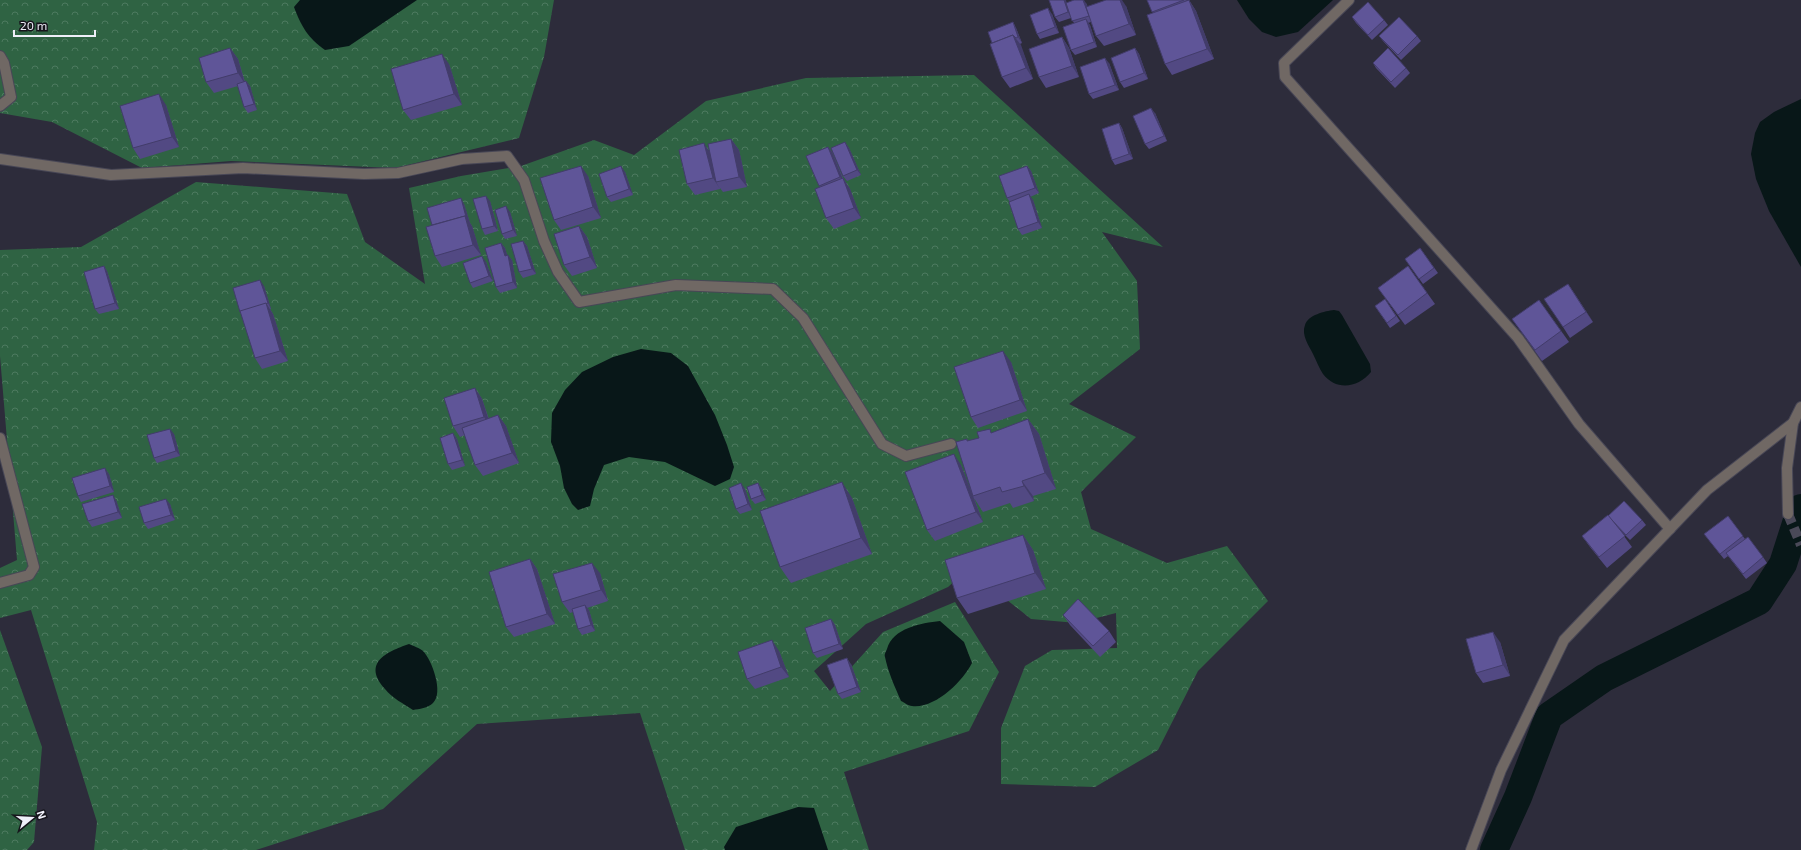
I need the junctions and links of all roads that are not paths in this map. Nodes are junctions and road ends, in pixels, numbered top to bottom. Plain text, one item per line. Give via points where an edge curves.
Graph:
1 (1349, 0) edge
2 (0, 56) edge
3 (0, 106) edge
4 (0, 159) edge
5 (1801, 407) edge
6 (1793, 423) junction
7 (0, 438) edge
8 (951, 444) dead end
9 (1788, 514) tunnel mouth
10 (1670, 529) junction
11 (0, 583) edge
12 (1471, 850) edge

1 - 10 street via 1284,63 1285,77 1518,338 1579,424
2 - 3 street via 4,63 11,98
4 - 8 street via 111,175 243,168 364,174 398,173 462,159 507,156 524,180 544,241 558,272 579,302 676,285 773,289 804,318 882,444 906,456
5 - 6 street
6 - 9 street via 1787,468
6 - 10 street via 1707,490
7 - 11 street via 34,567 29,575
10 - 12 street via 1564,640 1501,770

